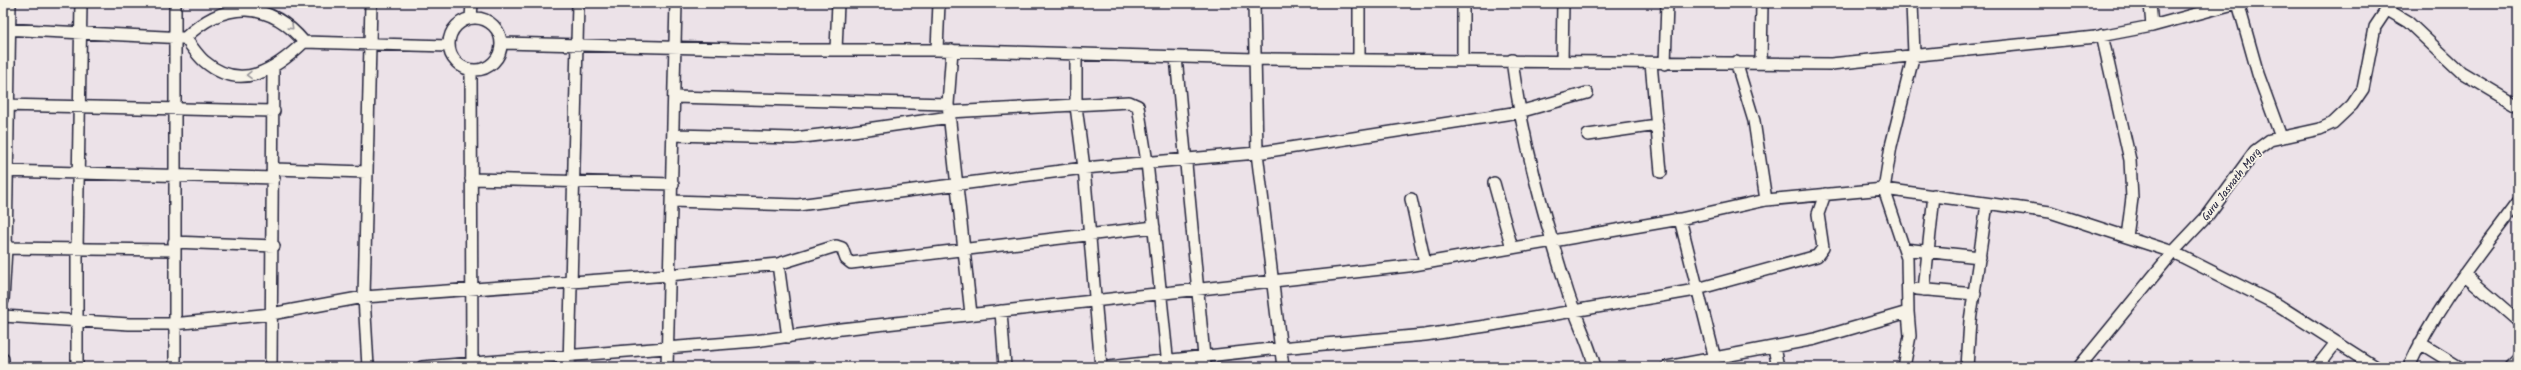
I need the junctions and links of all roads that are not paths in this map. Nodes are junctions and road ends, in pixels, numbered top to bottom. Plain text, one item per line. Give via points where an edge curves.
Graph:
1 (10, 3) edge
2 (81, 3) edge
3 (175, 3) edge
4 (371, 3) edge
5 (472, 3) edge
6 (578, 3) edge
7 (676, 3) edge
8 (838, 3) edge
9 (939, 3) edge
10 (1254, 3) edge
11 (1359, 3) edge
12 (1463, 3) edge
13 (1563, 3) edge
14 (1667, 3) edge
15 (1762, 3) edge
16 (1912, 3) edge
17 (2150, 3) edge
18 (2238, 3) edge
19 (2388, 6) edge
20 (275, 8) edge
21 (471, 18) junction
22 (2152, 26) junction
23 (6, 29) edge
24 (80, 32) junction
25 (2102, 36) junction
26 (180, 38) junction
27 (304, 42) junction
28 (369, 43) junction
29 (501, 43) junction
30 (577, 44) junction
31 (448, 46) junction
32 (675, 46) junction
33 (836, 50) junction
34 (937, 50) junction
35 (952, 50) junction
36 (1076, 54) junction
37 (1914, 54) junction
38 (1176, 57) junction
39 (1254, 59) junction
40 (1463, 59) junction
41 (1359, 60) junction
42 (1512, 60) junction
43 (1562, 61) junction
44 (1736, 62) junction
45 (1761, 62) junction
46 (1651, 63) junction
47 (1665, 64) junction
48 (273, 69) junction
49 (471, 71) junction
50 (1587, 93) dead end
51 (674, 97) junction
52 (6, 105) edge
53 (1076, 106) junction
54 (2518, 106) edge
55 (79, 107) junction
56 (176, 110) junction
57 (274, 111) junction
58 (949, 111) junction
59 (1519, 112) junction
60 (1657, 124) junction
61 (674, 135) junction
62 (1588, 136) dead end
63 (2281, 137) junction
64 (1257, 153) junction
65 (1184, 159) junction
66 (1148, 162) junction
67 (1084, 168) junction
68 (5, 171) edge
69 (366, 172) junction
70 (1661, 172) dead end
71 (78, 173) junction
72 (274, 174) junction
73 (176, 176) junction
74 (471, 179) junction
75 (573, 181) junction
76 (1494, 183) dead end
77 (673, 184) junction
78 (957, 184) junction
79 (1884, 189) junction
80 (1825, 194) junction
81 (1934, 196) junction
82 (1411, 198) dead end
83 (1766, 200) junction
84 (672, 202) junction
85 (2518, 202) edge
86 (1987, 204) junction
87 (1680, 219) junction
88 (1154, 227) junction
89 (1089, 235) junction
90 (2127, 238) junction
91 (1553, 242) junction
92 (174, 246) junction
93 (274, 246) junction
94 (5, 248) edge
95 (1512, 248) junction
96 (77, 249) junction
97 (965, 249) junction
98 (1904, 249) junction
99 (1928, 252) junction
100 (2173, 252) junction
101 (1980, 257) junction
102 (1425, 263) junction
103 (778, 264) junction
104 (669, 274) junction
105 (2464, 274) junction
106 (570, 281) junction
107 (1272, 281) junction
108 (1698, 288) junction
109 (1909, 288) junction
110 (472, 289) junction
111 (1198, 289) junction
112 (1924, 290) junction
113 (1161, 293) junction
114 (1975, 294) junction
115 (364, 297) junction
116 (3, 300) edge
117 (1094, 300) junction
118 (1001, 311) junction
119 (1574, 311) junction
120 (1908, 312) junction
121 (271, 314) junction
122 (971, 314) junction
123 (3, 316) edge
124 (77, 321) junction
125 (2518, 321) edge
126 (173, 324) junction
127 (788, 337) junction
128 (2420, 343) junction
129 (2336, 344) junction
130 (667, 347) junction
131 (1280, 348) junction
132 (1774, 348) junction
133 (570, 355) junction
134 (3, 359) edge
135 (1716, 359) junction
136 (2518, 359) edge
137 (1205, 361) edge
138 (1168, 363) edge
139 (472, 366) edge
140 (3, 367) edge
141 (77, 367) edge
142 (175, 367) edge
143 (271, 367) edge
144 (368, 367) edge
145 (422, 367) edge
146 (569, 367) edge
147 (667, 367) edge
148 (1005, 367) edge
149 (1101, 367) edge
150 (1109, 367) edge
151 (1283, 367) edge
152 (1595, 367) edge
153 (1667, 367) edge
154 (1778, 367) edge
155 (1904, 367) edge
156 (1968, 367) edge
157 (2079, 367) edge
158 (2317, 367) edge
159 (2375, 367) edge
160 (2409, 367) edge
161 (2459, 367) edge
162 (2510, 367) edge

1 - 23 street
2 - 24 street
3 - 26 street
4 - 28 street
5 - 21 street
6 - 30 street
7 - 32 street
8 - 33 street
9 - 34 street
10 - 39 street
11 - 41 street
12 - 40 street
13 - 43 street
14 - 47 street
15 - 45 street
16 - 37 street
17 - 22 street
18 - 22 street
18 - 63 street via 2258,74
19 - 54 street via 2461,72
19 - 63 street, Guru Jasnath Marg via 2375,27 2363,89 2352,105 2333,123 2320,130
20 - 26 street via 244,6 224,9 208,15
20 -> 27 street
21 - 29 street via 488,22 499,34
21 - 31 street via 464,20 452,31
22 - 25 street
23 - 24 street
23 - 52 street
24 - 26 street
24 - 55 street
25 - 37 street
25 - 90 street via 2130,160 2132,198
48 -> 26 street via 261,75 229,74 204,61
26 - 56 street
27 - 28 street
27 - 48 street
28 - 31 street
28 - 69 street
29 - 30 street
29 - 49 street via 497,58 492,64 479,71
30 - 32 street
30 - 75 street
31 - 49 street via 455,62
32 - 33 street
32 - 51 street
33 - 34 street
34 - 35 street
35 - 36 street
35 - 58 street
36 - 38 street
36 - 53 street
37 - 45 street via 1832,64
37 - 79 street via 1890,146
38 - 39 street
38 - 65 street
39 - 41 street
39 - 64 street
40 - 41 street
40 - 42 street
42 - 43 street
42 - 59 street
43 - 46 street
44 - 45 street
44 - 47 street
44 - 83 street via 1754,121
46 - 47 street
46 - 60 street
48 - 57 street
49 - 74 street
50 - 59 street
51 - 58 street
51 - 61 street
52 - 55 street
52 - 68 street
53 - 58 street
53 - 66 street via 1135,103 1140,111
53 - 67 street
55 - 56 street
55 - 71 street
56 - 57 street
56 - 73 street
57 - 72 street
58 - 61 street via 794,138
58 - 78 street
59 - 64 street
59 - 91 street
60 - 62 street
60 - 70 street
61 - 77 street
63 - 100 street, Guru Jasnath Marg via 2270,140 2255,150 2208,215
64 - 65 street
64 - 107 street
65 - 66 street
65 - 111 street
66 - 67 street
66 - 88 street
67 - 78 street
67 - 89 street
68 - 71 street
68 - 94 street
69 - 72 street
69 - 115 street
71 - 73 street
71 - 96 street
72 - 73 street
72 - 93 street
73 - 92 street
74 - 75 street
74 - 110 street
75 - 77 street
75 - 106 street
76 - 95 street
77 - 84 street
78 - 84 street via 783,206
78 - 97 street
79 - 80 street
79 - 81 street
79 - 98 street
80 - 83 street
80 - 108 street via 1818,214 1823,248 1817,256
81 - 86 street
81 - 99 street
82 - 102 street
83 - 87 street
84 - 104 street
85 - 105 street
86 - 90 street via 2050,212
86 - 101 street
87 - 91 street
87 - 108 street
88 - 89 street
88 - 113 street
89 - 97 street
89 - 117 street
90 - 100 street
91 - 95 street
91 - 119 street
92 - 93 street
92 - 96 street
92 - 126 street
93 - 121 street
94 - 96 street
94 - 116 street
95 - 102 street
96 - 124 street
97 - 103 street via 851,263 846,259 842,248 836,246
97 - 122 street
98 - 99 street
98 - 109 street
99 - 101 street
99 - 112 street
100 - 129 street via 2278,305
100 - 157 street, Guru Jasnath Marg
101 - 114 street
102 - 107 street
103 - 104 street
103 - 127 street
104 - 106 street
104 - 130 street
105 - 125 street
105 - 128 street
106 - 110 street
106 - 133 street
107 - 111 street
107 - 131 street
108 - 119 street
108 - 135 street
109 - 112 street
109 - 120 street
110 - 115 street
110 - 139 street
111 - 113 street
111 - 137 street
112 - 114 street
113 - 117 street
113 - 138 street
114 - 156 street
115 - 121 street
115 - 144 street
117 - 118 street
117 - 149 street
118 - 122 street
118 - 148 street
119 - 131 street via 1425,335
119 - 152 street
120 - 132 street via 1883,321
120 - 155 street via 1910,336
121 - 126 street
121 - 143 street
122 - 127 street
123 - 124 street
124 - 126 street
124 - 141 street
126 - 142 street
127 - 130 street
128 - 160 street
128 - 161 street
129 - 158 street
129 - 159 street
130 - 133 street
130 - 147 street
131 - 137 street
131 - 151 street
132 - 135 street
132 - 154 street
133 - 139 street
133 - 146 street
134 - 140 street
135 - 153 street
136 - 162 street
137 - 138 street
138 - 150 street
139 - 145 street

